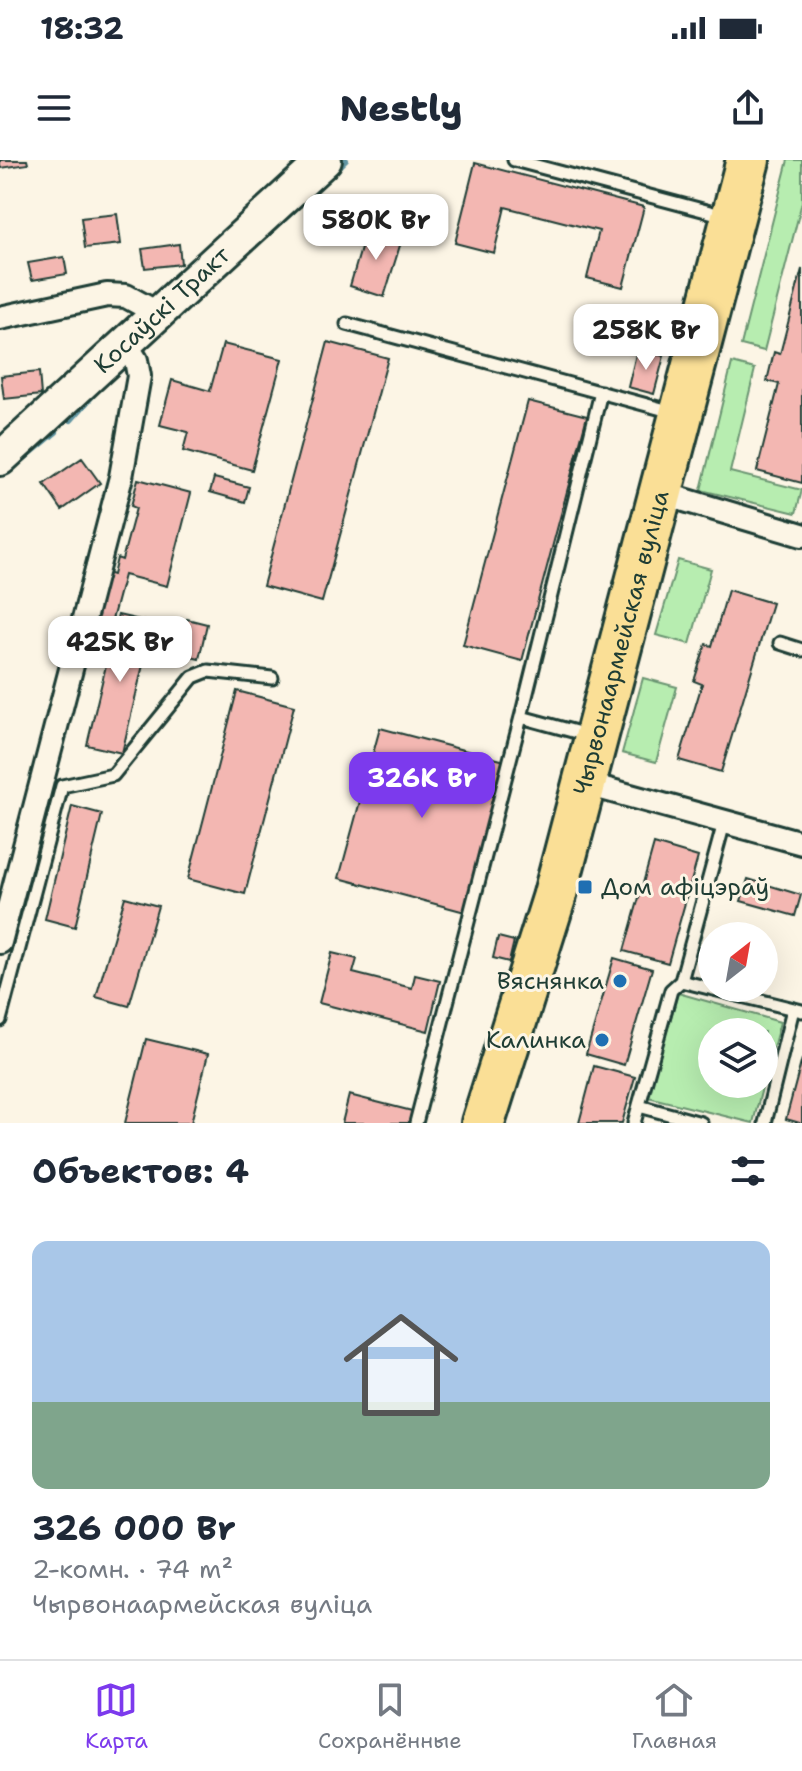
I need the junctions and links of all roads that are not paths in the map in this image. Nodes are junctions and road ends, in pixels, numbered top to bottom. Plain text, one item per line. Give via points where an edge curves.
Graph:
1 (325, 160) edge
2 (514, 160) edge
3 (748, 160) edge
4 (733, 218) junction
5 (159, 314) junction
6 (0, 318) edge
7 (347, 324) dead end
8 (126, 344) junction
9 (601, 392) junction
10 (682, 414) junction
11 (0, 459) edge
12 (661, 493) junction
13 (801, 530) edge
14 (780, 643) dead end
15 (802, 650) edge
16 (272, 678) dead end
17 (521, 717) junction
18 (596, 737) junction
19 (583, 783) junction
20 (724, 823) junction
21 (802, 843) edge
22 (0, 942) edge
23 (681, 981) junction
24 (798, 1010) edge
25 (0, 1020) edge
26 (639, 1106) junction
27 (416, 1123) edge
28 (483, 1123) edge
29 (634, 1123) edge
30 (701, 1123) edge
31 (765, 1123) edge

1 - 5 main road, Косаўскі Тракт
2 - 4 lane
3 - 4 highway, Чырвонаармейская вуліца
4 - 10 highway, Чырвонаармейская вуліца
5 - 6 street via 126,296 107,295
5 - 8 main road, Косаўскі Тракт
7 - 9 lane
8 - 11 main road, Косаўскі Тракт
8 - 22 street via 139,376 121,477
9 - 10 lane
9 - 17 lane
10 - 12 highway, Чырвонаармейская вуліца
12 - 13 street
12 - 18 highway, Чырвонаармейская вуліца
14 - 15 lane
16 - 25 lane via 208,671 193,677 113,775 62,786
17 - 18 lane
17 - 27 lane
18 - 19 highway, Чырвонаармейская вуліца
19 - 20 street
19 - 28 highway, Чырвонаармейская вуліца via 554,898
20 - 21 street
20 - 23 lane
23 - 24 lane
23 - 26 lane via 671,990
24 - 31 lane
26 - 29 lane
26 - 30 lane

